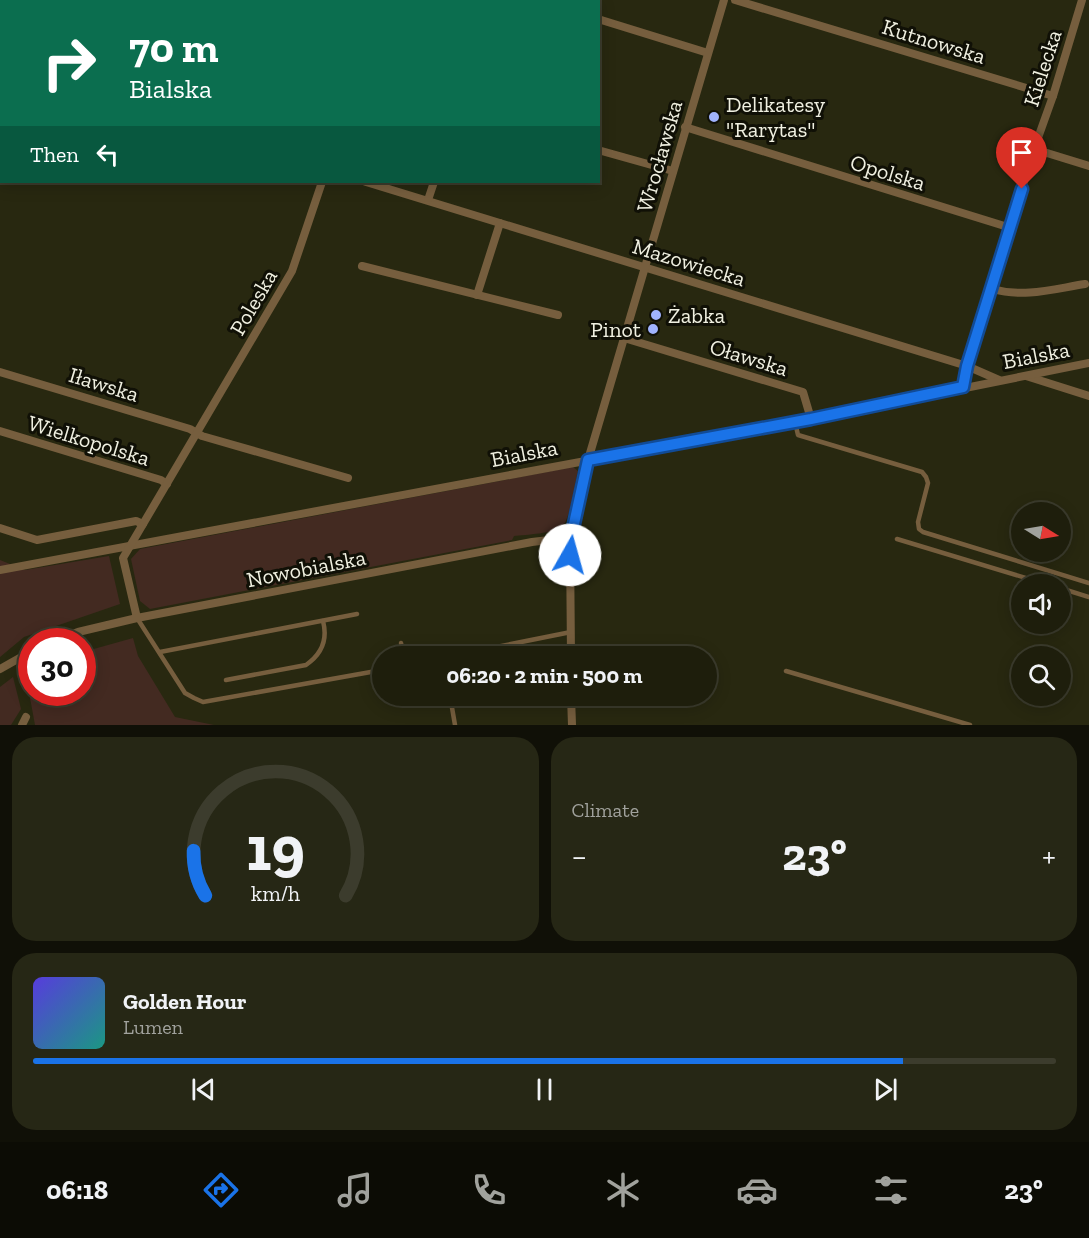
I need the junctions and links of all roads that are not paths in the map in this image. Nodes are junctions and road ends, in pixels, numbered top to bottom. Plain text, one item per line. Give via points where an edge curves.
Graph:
1 (724, 0) edge
2 (735, 0) edge
3 (1082, 0) edge
4 (600, 20) edge
5 (708, 53) junction
6 (1053, 96) junction
7 (686, 127) junction
8 (1034, 149) junction
9 (600, 151) edge
10 (1089, 166) edge
11 (673, 171) junction
12 (322, 183) edge
13 (369, 183) edge
14 (434, 183) edge
15 (428, 200) junction
16 (500, 223) junction
17 (1011, 228) junction
18 (362, 266) dead end
19 (645, 267) junction
20 (1085, 284) dead end
21 (992, 289) junction
22 (477, 295) junction
23 (558, 315) dead end
24 (624, 338) junction
25 (1089, 363) edge
26 (967, 366) junction
27 (0, 372) edge
28 (1024, 375) junction
29 (1000, 380) junction
30 (963, 387) junction
31 (1089, 396) edge
32 (811, 419) junction
33 (795, 422) junction
34 (0, 431) edge
35 (197, 433) junction
36 (588, 460) junction
37 (348, 478) dead end
38 (167, 484) junction
39 (143, 524) junction
40 (0, 528) edge
41 (897, 539) dead end
42 (570, 542) junction
43 (129, 546) junction
44 (0, 570) edge
45 (1013, 574) edge
46 (1089, 583) edge
47 (1071, 591) edge
48 (1089, 597) edge
49 (357, 614) dead end
50 (137, 618) junction
51 (323, 621) junction
52 (95, 628) edge
53 (571, 632) junction
54 (401, 643) dead end
55 (402, 646) edge
56 (501, 646) edge
57 (571, 646) edge
58 (160, 652) junction
59 (18, 659) edge
60 (0, 669) edge
61 (786, 671) dead end
62 (372, 672) edge
63 (226, 680) dead end
64 (451, 706) edge
65 (572, 706) edge
66 (454, 725) edge
67 (572, 725) edge
68 (970, 725) edge

1 - 5 street, Wrocławska
2 - 6 street, Kutnowska
3 - 6 street, Kielecka
4 - 5 street
5 - 7 street, Wrocławska
6 - 8 street, Kielecka
7 - 11 street, Wrocławska
7 - 17 street, Opolska
8 - 10 street
8 - 17 street, Kielecka
9 - 11 street
11 - 19 street, Wrocławska
12 - 35 street, Poleska via 292,271
13 - 15 street, Mazowiecka
14 - 15 street
15 - 16 street, Mazowiecka
16 - 19 street, Mazowiecka
16 - 22 street
17 - 21 street, Kielecka
18 - 22 street
19 - 24 street, Wrocławska
19 - 26 street, Mazowiecka
20 - 21 street via 1026,294
21 - 26 street, Kielecka
22 - 23 street
24 - 32 street, Oławska via 803,392
24 - 36 street, Wrocławska
25 - 28 street, Bialska
26 - 29 street, Mazowiecka
26 - 30 street, Kielecka
27 - 35 street, Iławska
28 - 29 street, Bialska
28 - 31 street
29 - 30 street, Bialska
30 - 32 street, Bialska
32 - 33 street, Bialska
33 - 36 street, Bialska
33 - 46 lane via 798,435 922,472 928,483 919,530
34 - 38 street, Wielkopolska
35 - 37 street
35 - 38 street, Poleska
36 - 42 street, Wrocławska
36 - 43 street, Bialska
38 - 39 street, Poleska
39 - 40 street via 136,521 37,540
39 - 43 street, Poleska
41 - 45 lane
42 - 50 street, Nowobialska via 532,542
42 - 53 street, Wrocławska
43 - 44 street, Bialska
43 - 50 street, Poleska via 123,558
47 - 48 lane
49 - 51 lane
50 - 52 street, Nowobialska
50 - 58 lane
51 - 58 lane
51 - 63 lane via 323,646 306,665
53 - 56 lane
53 - 57 street, Wrocławska
54 - 55 lane
58 - 62 lane via 185,693 203,702
59 - 60 street
61 - 68 lane
64 - 66 lane
65 - 67 street

